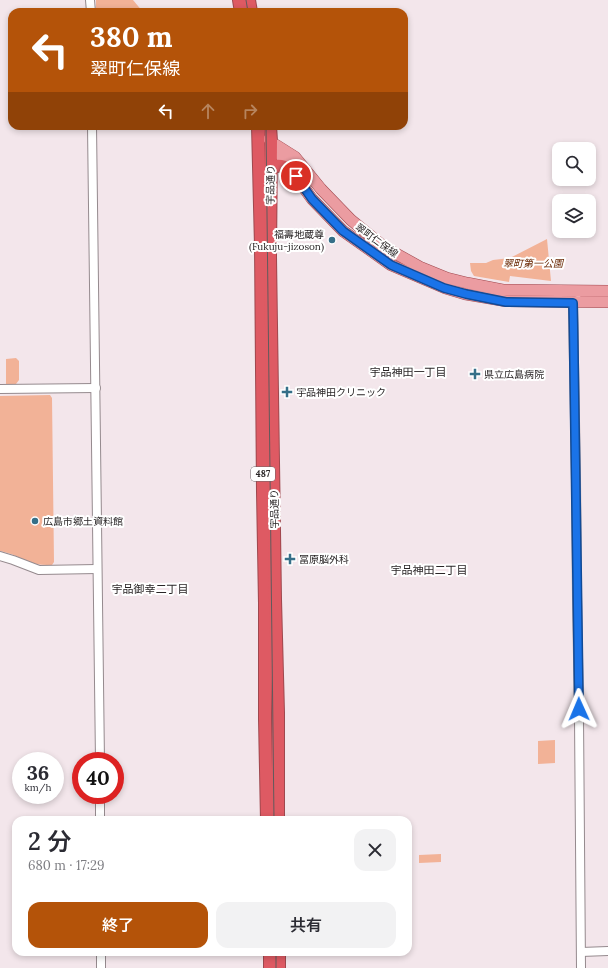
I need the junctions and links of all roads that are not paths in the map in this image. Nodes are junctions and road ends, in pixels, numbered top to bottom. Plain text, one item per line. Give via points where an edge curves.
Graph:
1 (92, 130) edge
2 (262, 130) edge
3 (264, 130) edge
4 (271, 141) junction
5 (270, 168) junction
6 (296, 176) junction
7 (590, 291) junction
8 (608, 291) edge
9 (608, 302) edge
10 (573, 303) junction
11 (96, 388) junction
12 (0, 389) edge
13 (0, 556) edge
14 (97, 570) junction
15 (100, 752) edge
16 (100, 804) edge
17 (100, 816) edge
18 (267, 816) edge
19 (278, 816) edge
20 (608, 951) edge
21 (581, 952) junction
22 (101, 956) edge
23 (270, 956) edge
24 (279, 956) edge
25 (101, 968) edge
26 (270, 968) edge
27 (279, 968) edge
28 (581, 968) edge

1 - 11 street
2 - 18 highway, 宇品通り / 487 via 258,160
3 - 4 highway, 宇品通り / 487
4 - 5 highway, 宇品通り / 487
4 - 6 main road, 翠町仁保線
4 - 7 main road, 翠町仁保線 via 295,157 320,189 351,220 384,247 420,267 447,278 503,290
5 - 6 highway via 283,166
5 - 19 highway, 宇品通り / 487
6 - 10 main road, 翠町仁保線 via 312,199 343,231 391,265 444,288 466,294 506,302
7 - 8 main road, 翠町仁保線
7 - 10 street
9 - 10 main road, 翠町仁保線
10 - 21 street
11 - 12 street
11 - 14 street
13 - 14 street via 39,570
14 - 15 street
16 - 17 street
20 - 21 street
21 - 28 street
22 - 25 street
23 - 26 highway
24 - 27 highway

